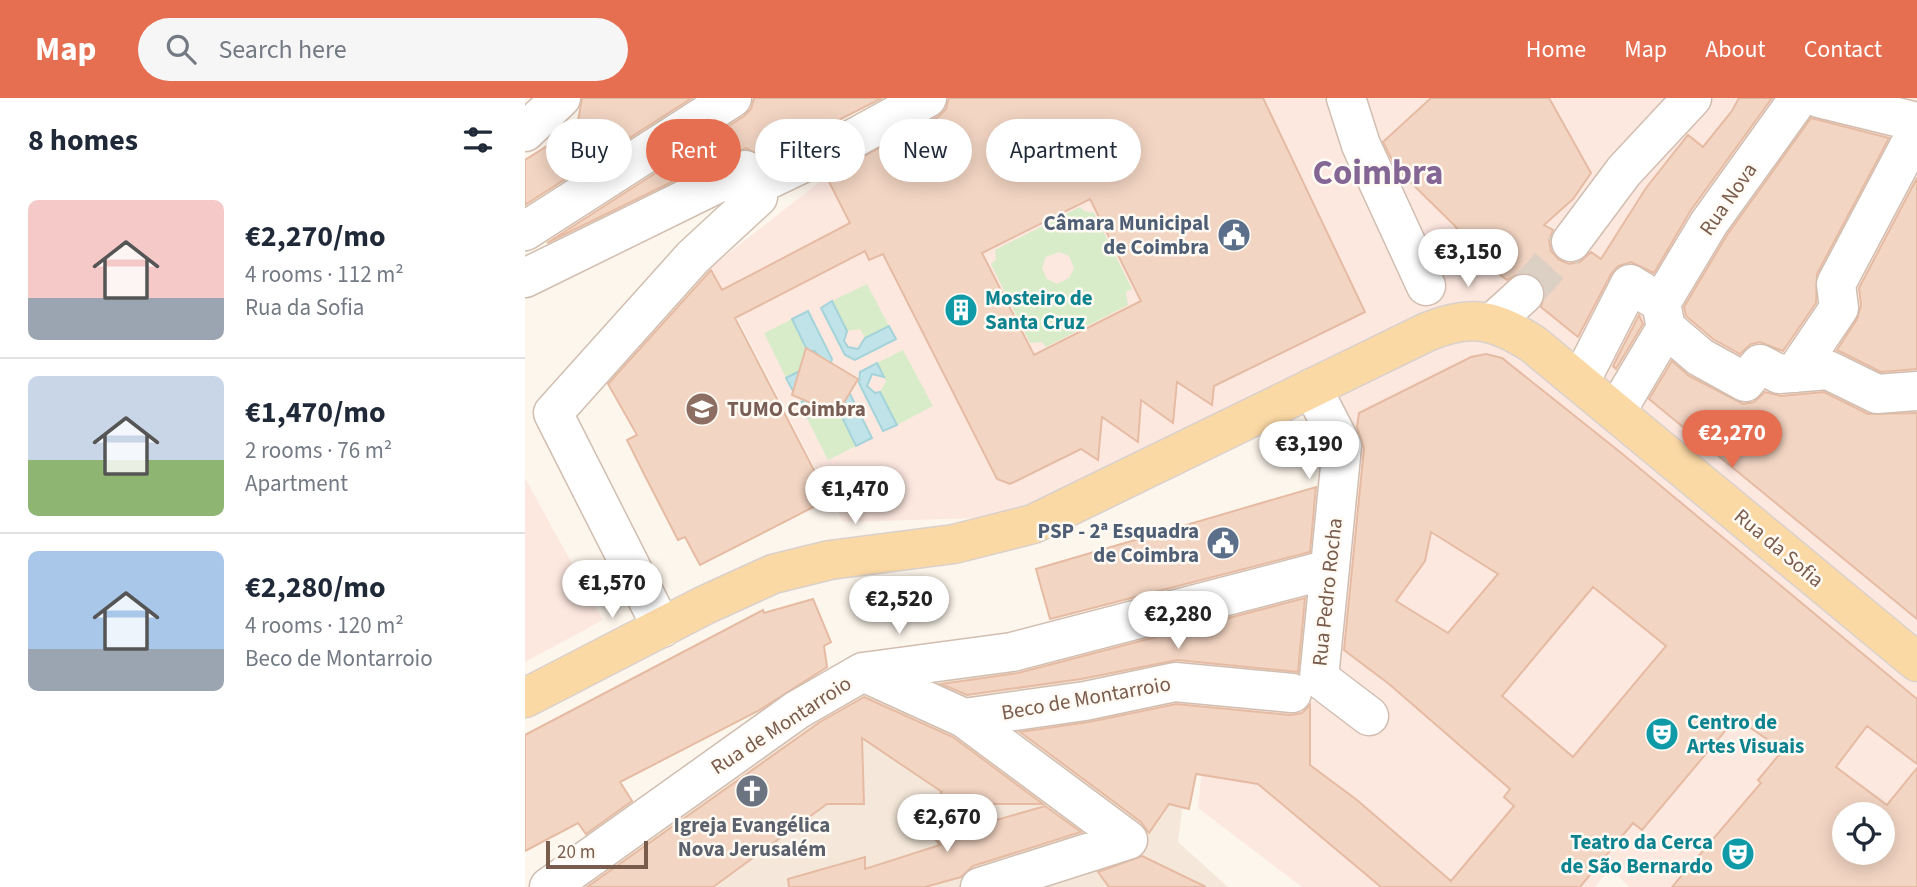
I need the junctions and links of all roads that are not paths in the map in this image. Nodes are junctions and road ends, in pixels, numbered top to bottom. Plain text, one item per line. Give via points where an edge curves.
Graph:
1 (561, 98) edge
2 (732, 98) edge
3 (926, 98) edge
4 (1346, 98) edge
5 (1692, 98) edge
6 (1799, 98) edge
7 (1819, 98) edge
8 (1904, 116) edge
9 (525, 132) edge
10 (755, 192) junction
11 (525, 231) edge
12 (1571, 242) tunnel mouth
13 (525, 278) edge
14 (1426, 286) dead end
15 (1524, 294) tunnel mouth
16 (1663, 316) junction
17 (1501, 326) junction
18 (1787, 373) junction
19 (1580, 382) junction
20 (1312, 388) junction
21 (1917, 391) edge
22 (1616, 412) junction
23 (1330, 569) junction
24 (662, 628) junction
25 (1917, 662) edge
26 (863, 672) junction
27 (1305, 685) junction
28 (525, 698) edge
29 (1369, 716) dead end
30 (964, 718) junction
31 (549, 887) edge
32 (980, 887) edge

1 - 9 street
2 - 11 street
3 - 10 street
4 - 14 street via 1361,145
5 - 12 street via 1624,171
6 - 16 street, Rua Nova via 1709,223
7 - 8 street
8 - 18 street via 1836,284 1839,307
10 - 13 street via 745,170
10 - 24 street via 553,413
15 - 17 street
16 - 18 street via 1700,357 1745,382 1760,364
16 - 19 street via 1630,284
16 - 22 street, Rua Nova
17 - 19 main road, Rua da Sofia
17 - 20 main road via 1467,319 1441,326
18 - 21 street via 1828,370 1877,394
19 - 22 main road, Rua da Sofia
20 - 23 street, Rua Pedro Rocha via 1342,446
20 - 24 main road via 1033,524 954,544 830,560 773,574
22 - 25 main road, Rua da Sofia
23 - 26 street, Rua de Montarroio via 1012,652
23 - 27 street, Rua Pedro Rocha
24 - 28 main road
26 - 30 street
26 - 31 street, Rua de Montarroio via 797,710
27 - 29 street
27 - 30 street, Beco de Montarroio via 1175,682 1085,701
30 - 32 street via 1128,840

